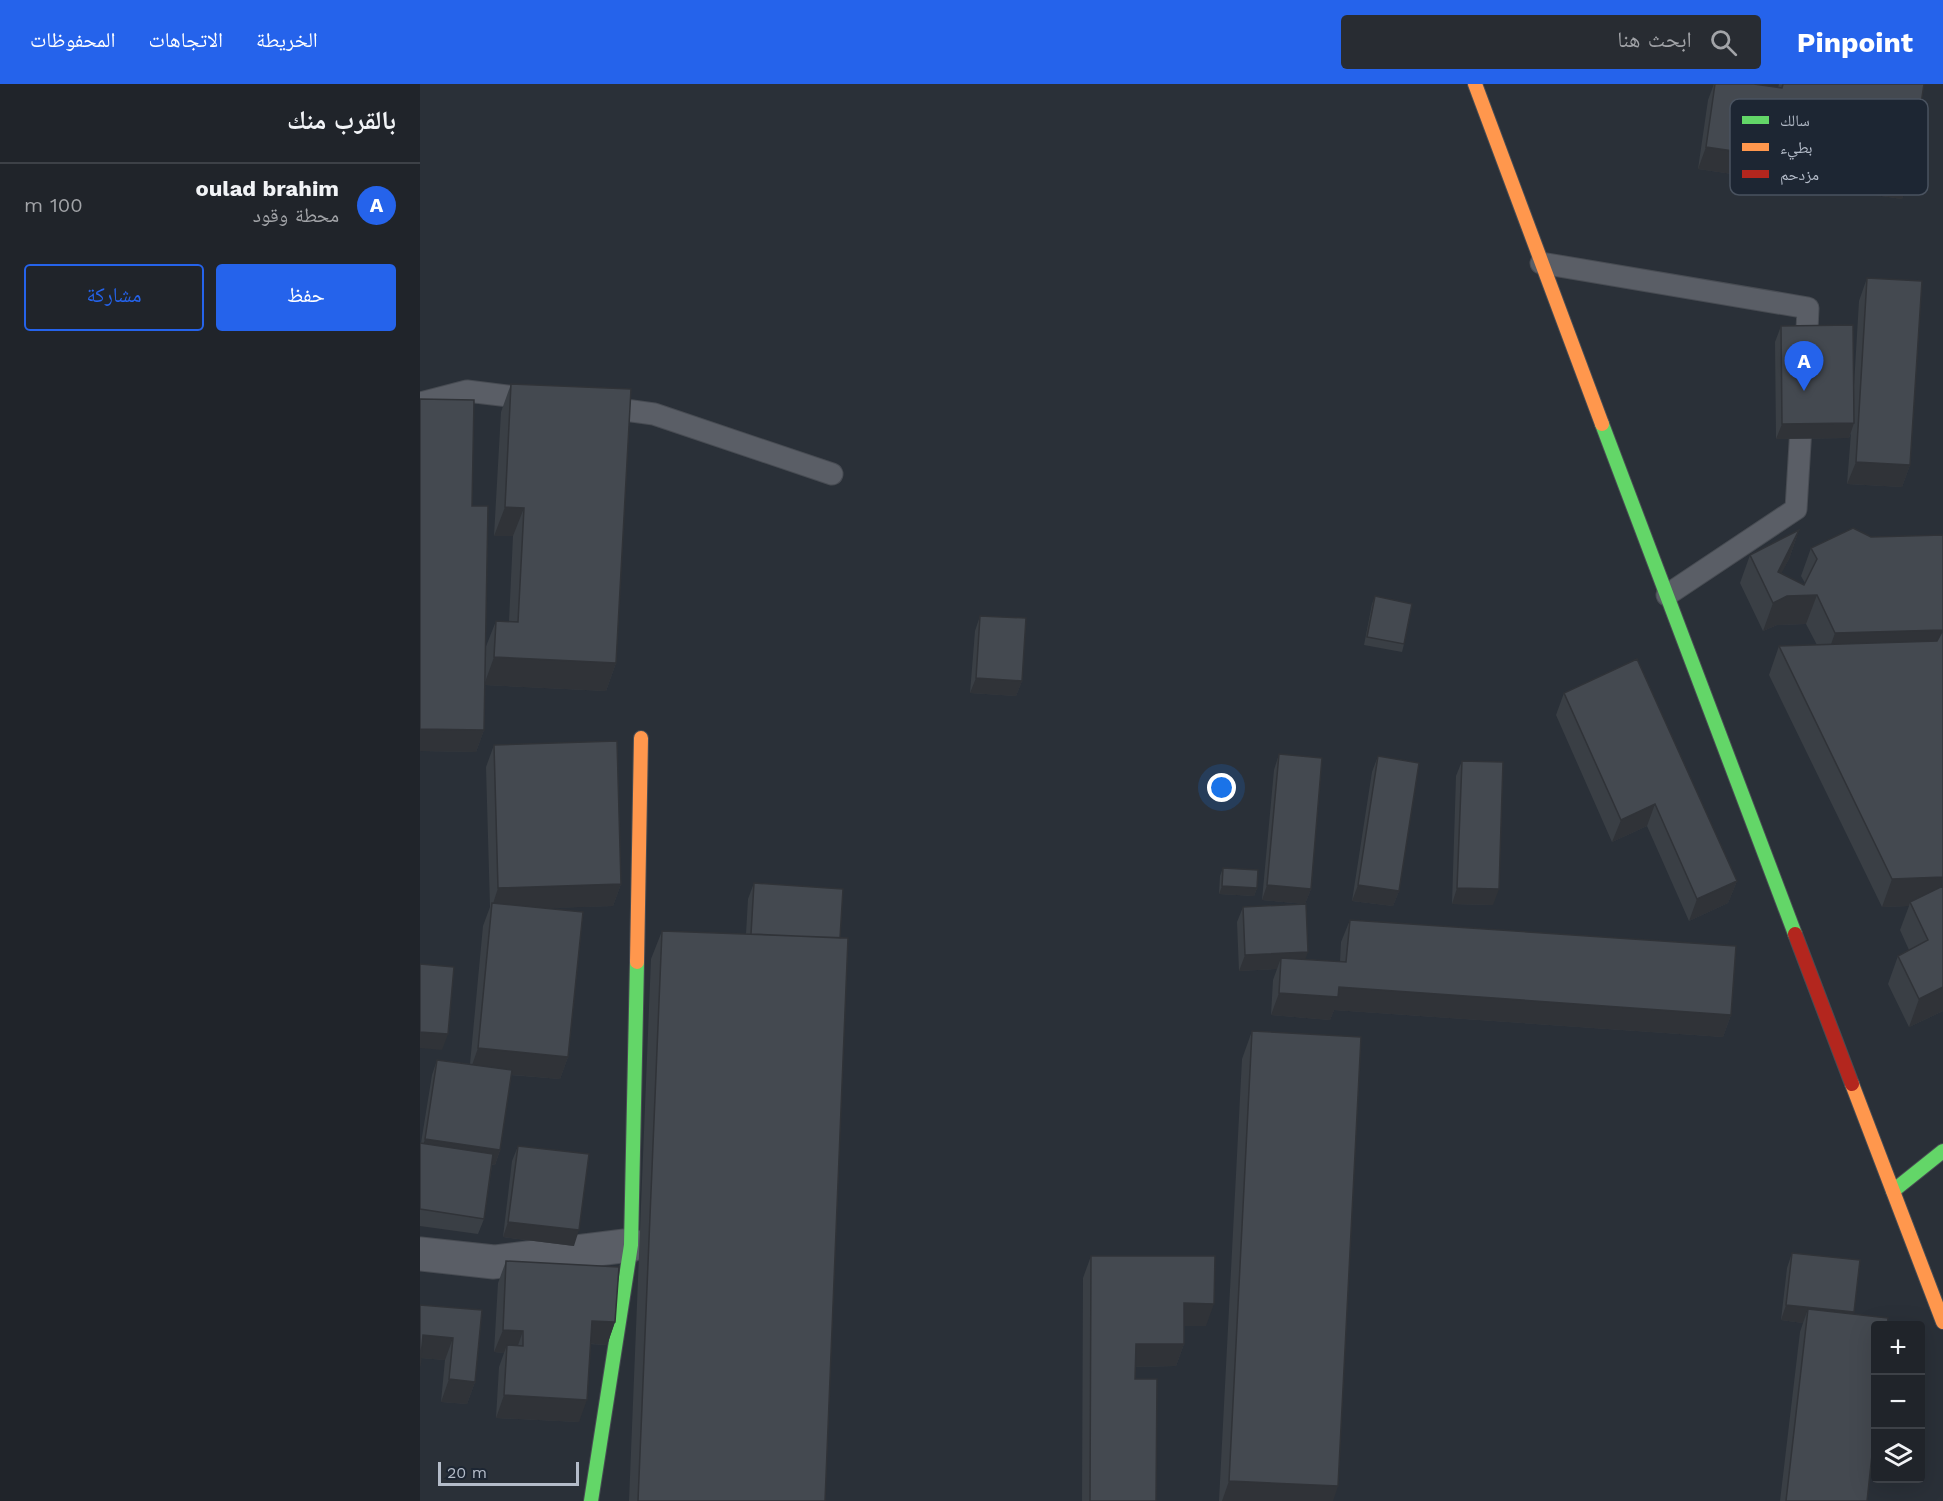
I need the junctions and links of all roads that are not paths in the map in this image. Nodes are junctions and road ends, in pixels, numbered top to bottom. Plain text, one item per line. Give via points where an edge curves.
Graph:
1 (1474, 84) edge
2 (1541, 262) junction
3 (1805, 367) edge
4 (1803, 391) edge
5 (549, 401) edge
6 (420, 403) edge
7 (584, 405) edge
8 (832, 474) dead end
9 (1667, 595) junction
10 (641, 738) dead end
11 (1943, 1151) edge
12 (1893, 1191) junction
13 (632, 1245) junction
14 (420, 1254) edge
15 (1943, 1323) edge
16 (591, 1501) edge

1 - 2 main road
2 - 3 lane via 1808,308
2 - 9 main road
4 - 9 lane via 1796,509
5 - 6 lane via 467,390
7 - 8 lane via 654,414
9 - 12 main road
10 - 13 main road
11 - 12 main road
12 - 15 main road
13 - 14 street via 494,1262
13 - 16 main road

